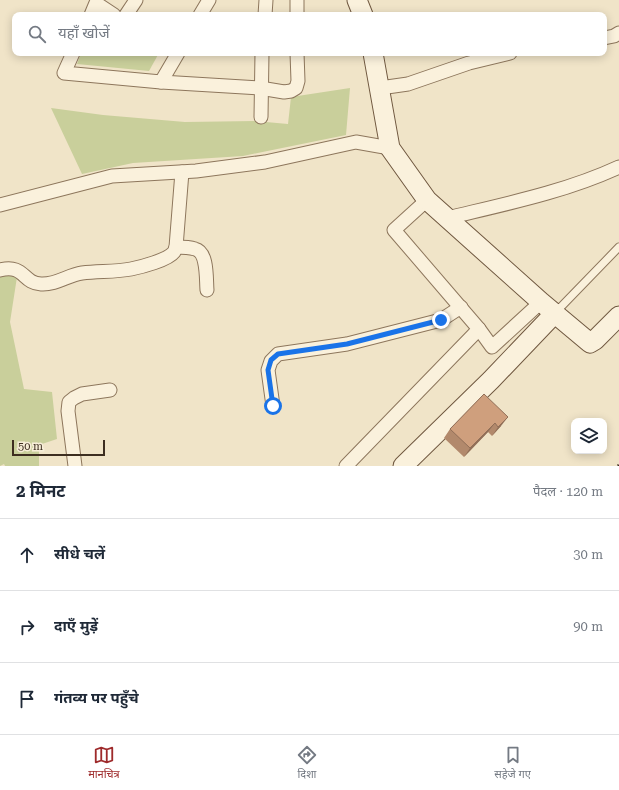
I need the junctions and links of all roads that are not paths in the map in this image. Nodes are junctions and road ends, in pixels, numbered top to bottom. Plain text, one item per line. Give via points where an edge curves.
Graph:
1 (136, 0) edge
2 (209, 0) edge
3 (266, 0) edge
4 (297, 0) edge
5 (357, 0) edge
6 (92, 12) edge
7 (110, 12) edge
8 (128, 12) edge
9 (202, 12) edge
10 (265, 12) edge
11 (297, 12) edge
12 (362, 12) edge
13 (619, 33) edge
14 (607, 37) edge
15 (72, 56) edge
16 (174, 56) edge
17 (262, 56) edge
18 (298, 56) edge
19 (374, 56) edge
20 (498, 56) edge
21 (161, 82) junction
22 (260, 88) junction
23 (380, 88) junction
24 (261, 117) dead end
25 (390, 148) junction
26 (619, 167) edge
27 (182, 172) junction
28 (427, 200) junction
29 (0, 205) edge
30 (447, 218) junction
31 (176, 247) junction
32 (619, 247) edge
33 (0, 270) edge
34 (207, 290) dead end
35 (461, 307) junction
36 (548, 307) junction
37 (619, 316) edge
38 (479, 329) junction
39 (110, 390) dead end
40 (273, 406) dead end
41 (75, 466) edge
42 (346, 466) edge
43 (403, 466) edge

1 - 8 street
2 - 9 street
3 - 10 street
4 - 11 street
5 - 12 street
6 - 7 street via 96,3
13 - 14 street
15 - 21 street via 64,73
16 - 21 street
17 - 22 street
18 - 22 street via 296,88 284,92
19 - 23 street
20 - 23 street via 408,84
21 - 22 street
22 - 24 street
23 - 25 street
25 - 27 street via 356,142 265,162
25 - 28 street
26 - 30 street via 601,176 544,194
27 - 29 street via 112,176
27 - 31 street
28 - 30 street
28 - 35 street via 394,230
30 - 36 street
31 - 33 street via 175,252 167,258 132,269 81,273 51,283 38,284 14,268
31 - 34 street via 201,252 205,260
32 - 36 lane
35 - 38 street
35 - 40 street via 441,320 347,344 278,354 271,360 268,370
36 - 37 street via 590,343
36 - 38 street via 492,347
36 - 43 street via 491,380
38 - 42 street
39 - 41 street via 82,394 69,402

